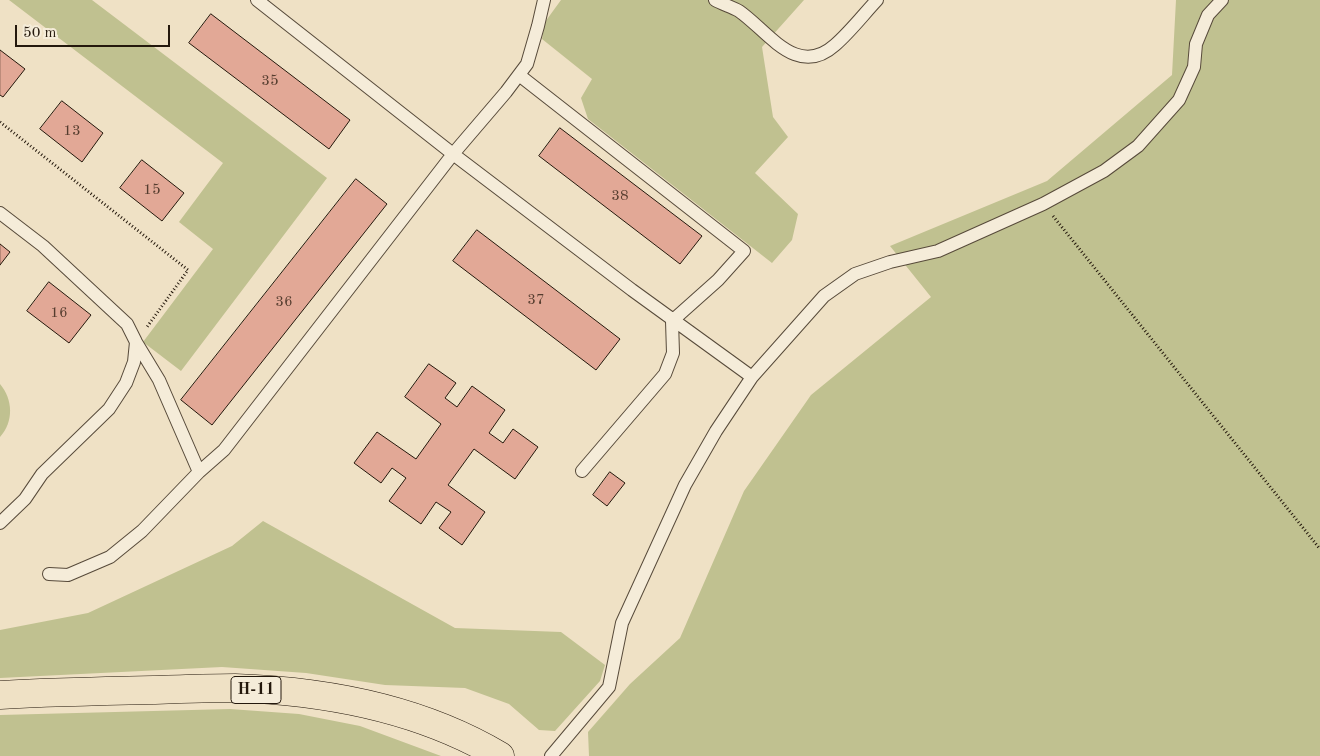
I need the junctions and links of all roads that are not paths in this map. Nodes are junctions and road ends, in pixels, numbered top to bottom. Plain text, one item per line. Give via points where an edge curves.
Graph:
1 (256, 0) edge
2 (544, 0) edge
3 (715, 0) edge
4 (876, 0) edge
5 (1222, 0) edge
6 (519, 75) junction
7 (454, 154) junction
8 (0, 213) edge
9 (672, 321) junction
10 (136, 342) junction
11 (752, 378) junction
12 (582, 471) dead end
13 (198, 472) junction
14 (0, 523) edge
15 (49, 574) dead end
16 (0, 695) edge
17 (500, 756) edge
18 (551, 756) edge

1 - 7 lane
2 - 6 lane via 527,64
3 - 4 lane via 738,11 780,47 809,57 820,56 835,46
5 - 11 lane via 1208,15 1196,44 1194,68 1179,100 1138,146 1104,170 1043,204 938,251 855,274 824,296
6 - 7 lane
6 - 9 lane via 744,251 718,280
7 - 9 lane
7 - 13 lane via 224,450
8 - 10 lane via 43,246 127,324
9 - 11 lane
9 - 12 lane via 673,353 665,374
10 - 13 lane via 159,380
10 - 14 lane via 134,362 126,383 109,409 42,474 25,499
11 - 18 lane via 685,485 622,623 609,687
13 - 15 lane via 142,530 110,557 68,575
16 - 17 main road, Н-11 via 235,688 304,693 367,704 439,726

